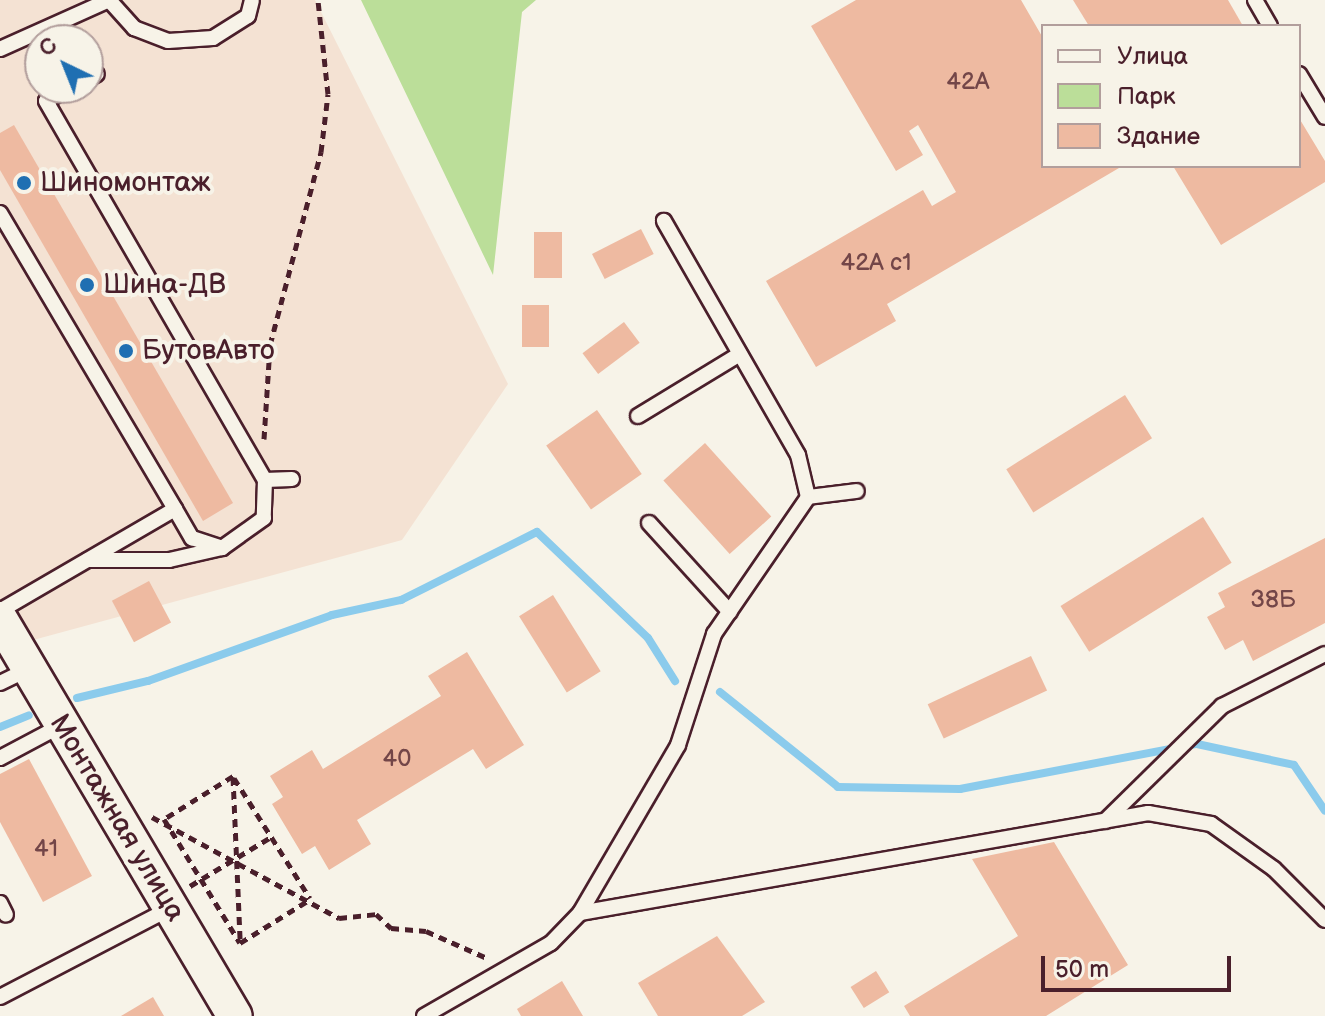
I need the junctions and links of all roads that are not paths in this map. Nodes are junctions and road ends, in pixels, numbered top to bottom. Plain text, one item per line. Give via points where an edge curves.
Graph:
1 (109, 0) edge
2 (252, 0) edge
3 (1255, 0) edge
4 (1269, 24) edge
5 (0, 49) edge
6 (1301, 77) edge
7 (48, 104) edge
8 (1325, 117) edge
9 (0, 213) edge
10 (664, 221) dead end
11 (740, 354) junction
12 (638, 416) dead end
13 (292, 479) dead end
14 (265, 480) junction
15 (857, 491) dead end
16 (808, 497) junction
17 (175, 509) junction
18 (649, 523) dead end
19 (222, 548) junction
20 (88, 560) junction
21 (0, 611) edge
22 (730, 612) junction
23 (0, 619) edge
24 (1325, 654) edge
25 (15, 676) edge
26 (62, 725) junction
27 (0, 758) edge
28 (1105, 821) junction
29 (171, 908) junction
30 (580, 913) junction
31 (1325, 920) edge
32 (0, 997) edge
33 (235, 1016) edge
34 (424, 1016) edge

1 - 2 lane via 134,28 168,41 213,38 248,16
1 - 5 lane
3 - 4 lane
6 - 8 lane
7 - 14 lane
9 - 17 lane
10 - 11 lane
11 - 12 lane
11 - 16 lane via 798,455
13 - 14 lane
14 - 19 lane via 264,518
15 - 16 lane
16 - 22 lane
17 - 19 lane via 192,538
17 - 20 lane
18 - 22 lane
19 - 20 lane via 169,560
20 - 21 lane
22 - 30 lane via 714,634 678,745
23 - 25 street, Монтажная улица
24 - 28 lane via 1222,706
25 - 26 street, Монтажная улица
26 - 27 lane
26 - 29 street, Монтажная улица
28 - 30 lane
28 - 31 lane via 1148,813 1211,824 1274,869
29 - 32 lane
29 - 33 street, Монтажная улица
30 - 34 lane via 551,943

